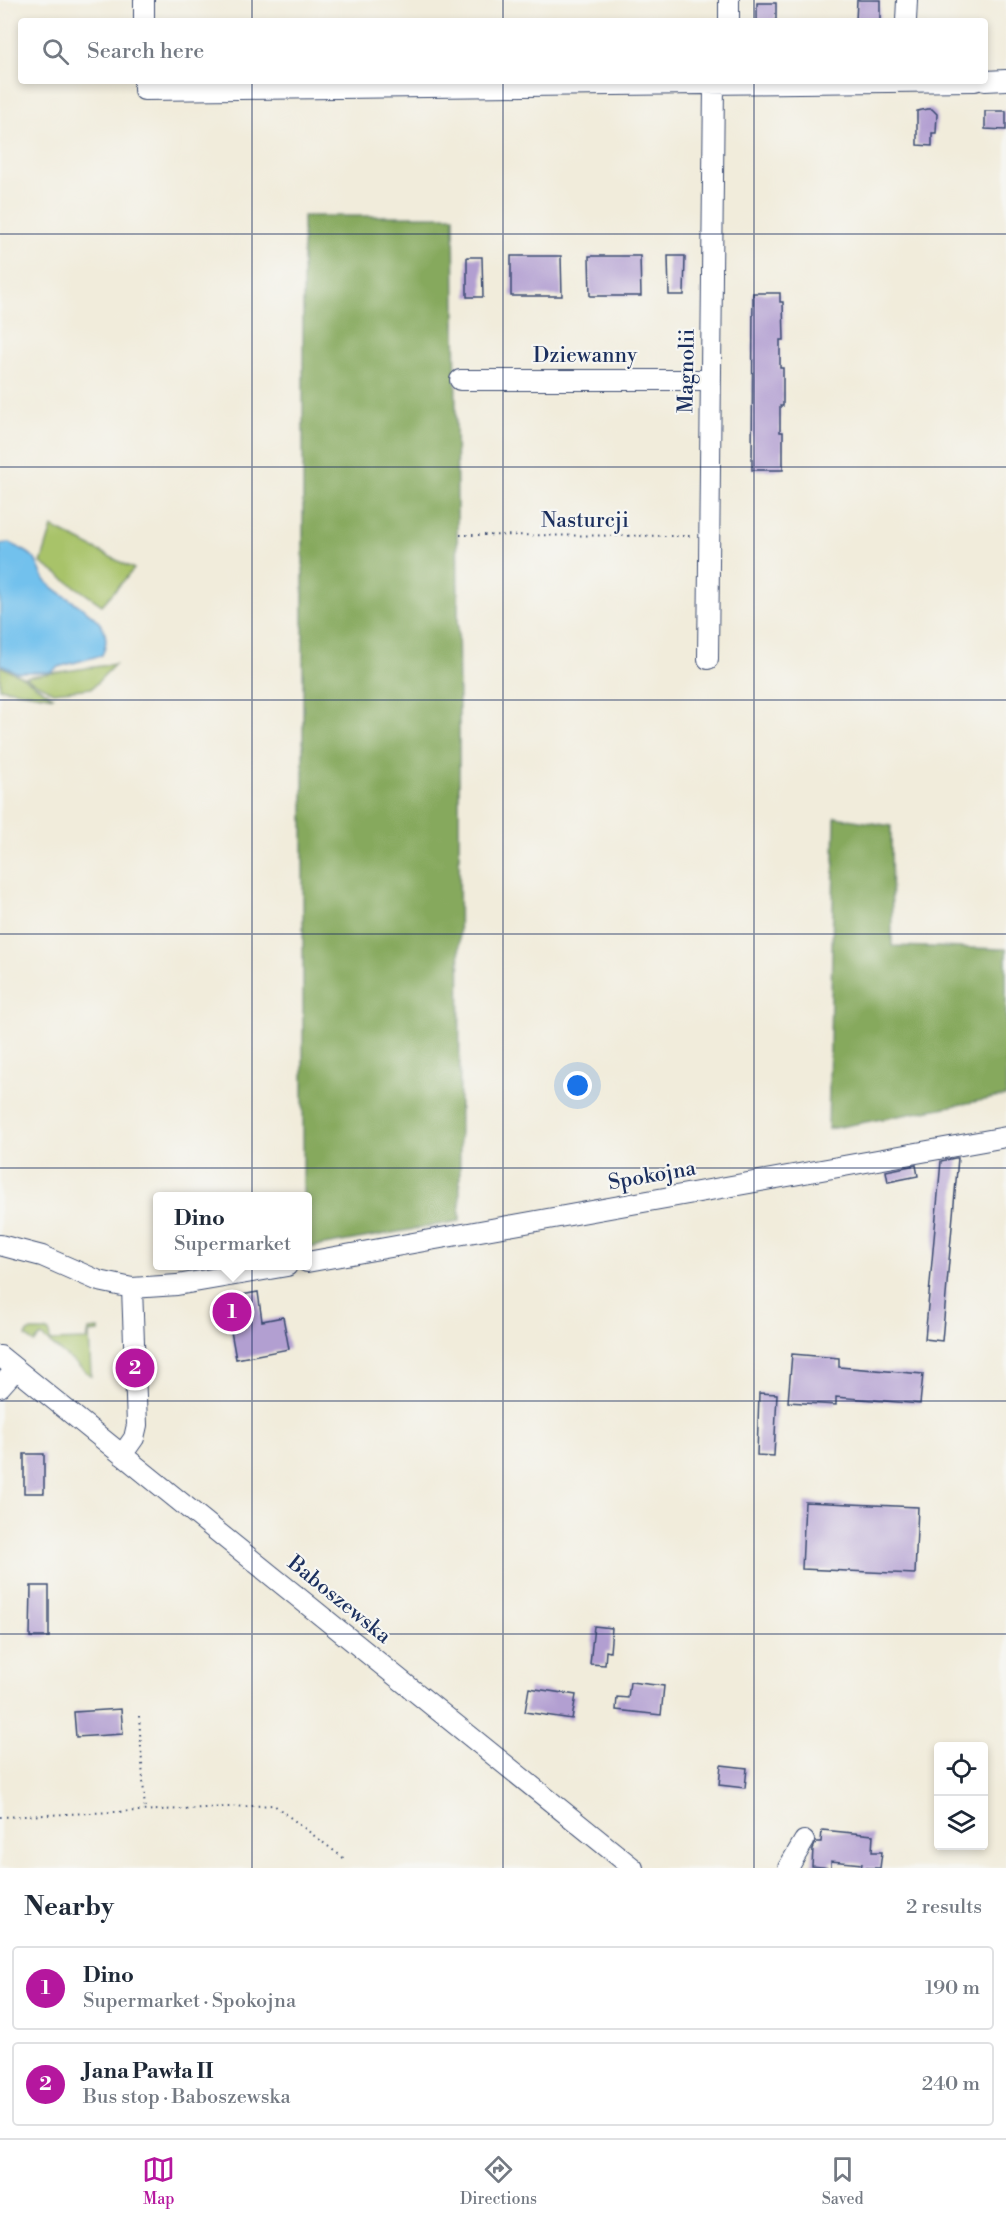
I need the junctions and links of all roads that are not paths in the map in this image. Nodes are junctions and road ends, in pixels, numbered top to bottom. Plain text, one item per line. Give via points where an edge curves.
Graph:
1 (144, 0) edge
2 (729, 0) edge
3 (907, 0) edge
4 (144, 18) edge
5 (729, 18) edge
6 (906, 18) edge
7 (1006, 80) edge
8 (988, 81) edge
9 (434, 84) edge
10 (723, 84) edge
11 (144, 85) edge
12 (460, 380) dead end
13 (711, 380) junction
14 (708, 659) dead end
15 (1006, 1137) edge
16 (0, 1245) edge
17 (28, 1253) junction
18 (0, 1258) edge
19 (312, 1261) edge
20 (264, 1270) edge
21 (132, 1288) junction
22 (0, 1356) edge
23 (16, 1369) junction
24 (0, 1387) edge
25 (122, 1455) junction
26 (804, 1841) dead end
27 (624, 1865) edge
28 (788, 1868) edge

1 - 4 street
2 - 5 street
3 - 6 street
7 - 8 street
9 - 11 street
10 - 13 street, Magnolii
12 - 13 street, Dziewanny
13 - 14 street, Magnolii
15 - 19 street, Spokojna
16 - 17 street
17 - 18 street
17 - 21 street via 99,1281
20 - 21 street via 177,1285
21 - 25 street via 137,1425 134,1438
22 - 23 street, Baboszewska
23 - 24 street
23 - 25 street, Baboszewska
25 - 27 street, Baboszewska
26 - 28 street

